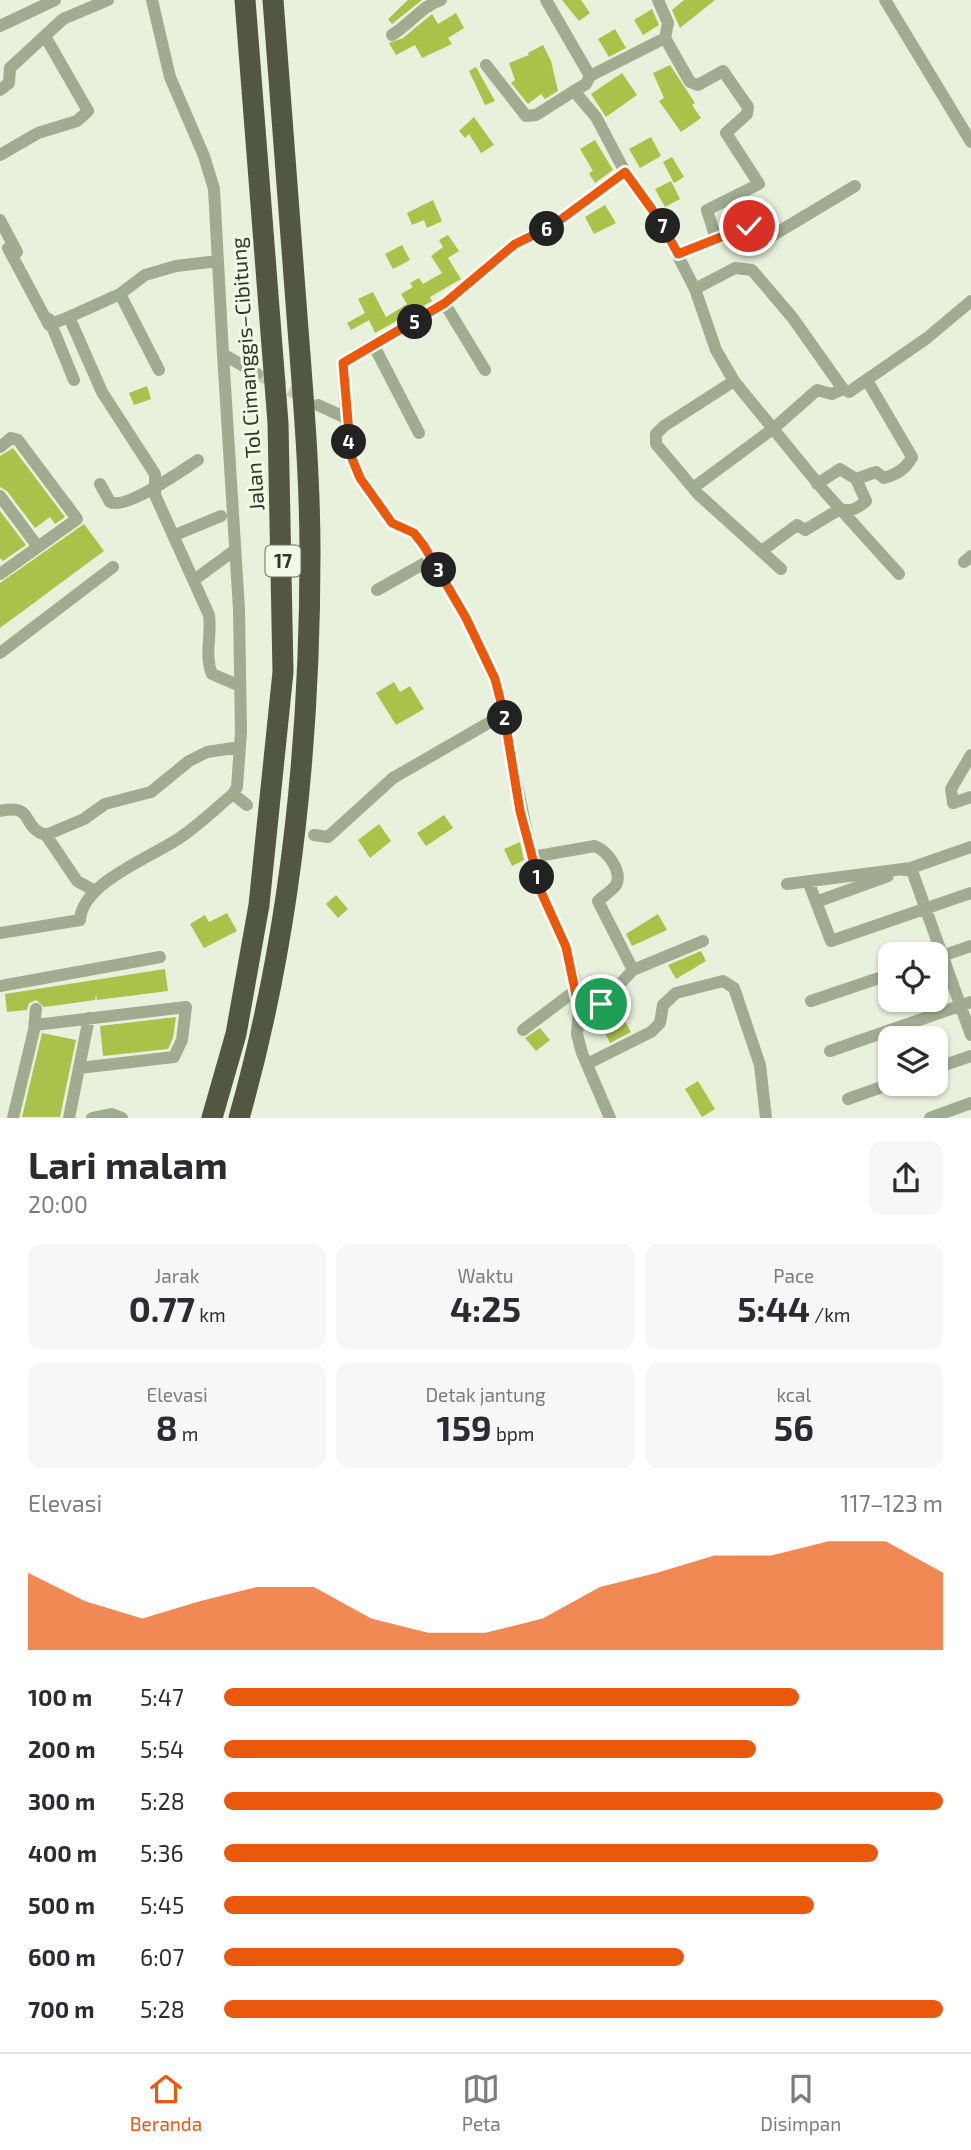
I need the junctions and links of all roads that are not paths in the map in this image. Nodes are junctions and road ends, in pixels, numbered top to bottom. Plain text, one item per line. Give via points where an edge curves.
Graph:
1 (55, 0) edge
2 (108, 0) edge
3 (152, 0) edge
4 (245, 0) edge
5 (273, 0) edge
6 (441, 0) edge
7 (546, 0) edge
8 (658, 0) edge
9 (885, 0) edge
10 (0, 26) edge
11 (392, 34) dead end
12 (46, 38) junction
13 (665, 38) junction
14 (486, 65) dead end
15 (590, 76) junction
16 (0, 90) edge
17 (574, 91) junction
18 (971, 142) edge
19 (0, 155) edge
20 (625, 172) junction
21 (855, 186) dead end
22 (0, 220) edge
23 (716, 239) junction
24 (8, 248) dead end
25 (678, 254) junction
26 (218, 261) junction
27 (695, 289) junction
28 (120, 294) junction
29 (971, 301) edge
30 (445, 303) junction
31 (69, 317) junction
32 (49, 325) junction
33 (373, 344) junction
34 (223, 354) junction
35 (159, 370) dead end
36 (485, 370) dead end
37 (257, 374) tunnel mouth
38 (734, 381) junction
39 (868, 382) junction
40 (843, 389) junction
41 (318, 405) tunnel mouth
42 (346, 418) junction
43 (774, 428) junction
44 (419, 433) dead end
45 (0, 447) edge
46 (198, 460) dead end
47 (856, 479) junction
48 (100, 484) dead end
49 (817, 484) junction
50 (154, 488) junction
51 (693, 488) junction
52 (0, 496) edge
53 (841, 509) junction
54 (221, 516) dead end
55 (175, 535) junction
56 (38, 547) junction
57 (235, 550) junction
58 (764, 551) junction
59 (432, 559) junction
60 (113, 567) dead end
61 (781, 569) dead end
62 (0, 573) edge
63 (900, 574) dead end
64 (194, 580) junction
65 (377, 590) dead end
66 (0, 653) edge
67 (240, 687) junction
68 (504, 714) junction
69 (240, 747) junction
70 (971, 755) edge
71 (233, 794) junction
72 (971, 797) edge
73 (247, 805) dead end
74 (0, 811) edge
75 (46, 835) junction
76 (314, 835) dead end
77 (971, 847) edge
78 (532, 857) junction
79 (911, 868) junction
80 (808, 881) junction
81 (787, 884) dead end
82 (95, 891) junction
83 (971, 893) edge
84 (816, 902) junction
85 (926, 908) junction
86 (0, 933) edge
87 (703, 941) dead end
88 (935, 942) edge
89 (971, 946) edge
90 (948, 954) edge
91 (160, 957) dead end
92 (633, 970) junction
93 (948, 973) edge
94 (878, 978) edge
95 (0, 986) edge
96 (576, 990) junction
97 (811, 1001) dead end
98 (966, 1004) edge
99 (36, 1009) dead end
100 (579, 1009) junction
101 (89, 1018) junction
102 (35, 1025) junction
103 (523, 1030) dead end
104 (971, 1035) edge
105 (830, 1051) dead end
106 (971, 1056) edge
107 (587, 1064) junction
108 (948, 1064) edge
109 (79, 1068) junction
110 (878, 1088) edge
111 (848, 1099) dead end
112 (971, 1103) edge
113 (13, 1118) edge
114 (69, 1118) edge
115 (92, 1118) edge
116 (122, 1118) edge
117 (212, 1118) edge
118 (239, 1118) edge
119 (610, 1118) edge
120 (766, 1118) edge
121 (930, 1118) edge

1 - 10 street
2 - 12 street via 63,19
3 - 26 street via 170,77 214,189
4 - 117 highway, Jalan Tol Cimanggis–Cibitung / 17 via 278,423 283,672 259,905 236,1034
5 - 118 highway, 17 via 305,421 308,674 285,913 261,1040
6 - 11 street
7 - 15 street
8 - 13 street via 668,23
9 - 18 street
12 - 16 street via 10,68 9,83
12 - 19 street via 88,111 77,121 38,133
13 - 15 street
13 - 23 street via 690,82 698,85 723,71 748,107 747,114 726,133 759,184 707,209
14 - 17 street via 526,116 536,115
15 - 17 street
17 - 20 street via 596,117
20 - 25 street
20 - 30 street via 552,226 515,244
21 - 23 street via 765,240 749,226
22 - 32 street via 34,284 74,380
23 - 25 street
24 - 32 street
25 - 27 street
26 - 28 street via 145,275
26 - 34 street
27 - 38 street via 716,350
27 - 40 street via 735,268 752,270
28 - 31 street
28 - 35 street
29 - 39 street
30 - 33 street
30 - 36 street
31 - 32 street
31 - 50 street via 102,392 155,474
33 - 42 street via 343,363
33 - 44 street
34 - 37 street
34 - 57 street
38 - 43 street
38 - 51 street via 656,434 656,444
39 - 40 street via 854,391
39 - 47 street via 912,457 896,474 884,478 869,472
40 - 43 street via 832,394 817,390
41 - 42 street
42 - 59 street via 351,456 360,478 392,523 414,533
43 - 49 street
43 - 51 street
45 - 56 street via 11,438 18,440 76,516 75,522
46 - 50 street
47 - 49 street via 840,469
47 - 53 street via 866,501 848,511
48 - 50 street via 113,504
49 - 53 street
50 - 55 street
51 - 58 street
52 - 56 street
53 - 58 street via 805,530 797,525
53 - 63 street
54 - 55 street
55 - 64 street
56 - 62 street
57 - 64 street
57 - 67 street
58 - 61 street
59 - 65 street
59 - 68 street via 495,679
60 - 66 street
64 - 67 street via 209,615 209,668 212,674
67 - 69 street
68 - 76 street via 393,778 328,836
68 - 78 street
69 - 71 street
69 - 75 street via 207,752 151,793 105,804 84,819
70 - 72 street via 951,789 954,803
71 - 73 street
71 - 82 street via 180,838
74 - 75 street via 16,807 35,831
75 - 82 street via 77,881
77 - 79 street
78 - 92 street via 595,846 603,849 618,876 616,885 598,901
78 - 96 street via 542,894 566,947
79 - 80 street
79 - 84 street
79 - 85 street
80 - 81 street
80 - 84 street
82 - 86 street via 84,904 80,920
83 - 85 street
84 - 85 street via 831,941
85 - 88 street
87 - 92 street
89 - 90 street
91 - 95 street
92 - 100 street via 601,1004
93 - 98 street
94 - 97 street
96 - 100 street
96 - 103 street
98 - 104 street
98 - 105 street
99 - 102 street
100 - 107 street via 577,1034
101 - 102 street
101 - 109 street
101 - 109 street via 186,1007 182,1040 174,1057
102 - 113 street
106 - 108 street
107 - 119 street
107 - 120 street via 651,1032 660,1023 663,1005 676,993 730,982 760,1065
109 - 114 street
110 - 111 street
112 - 121 street
115 - 116 street via 111,1114

